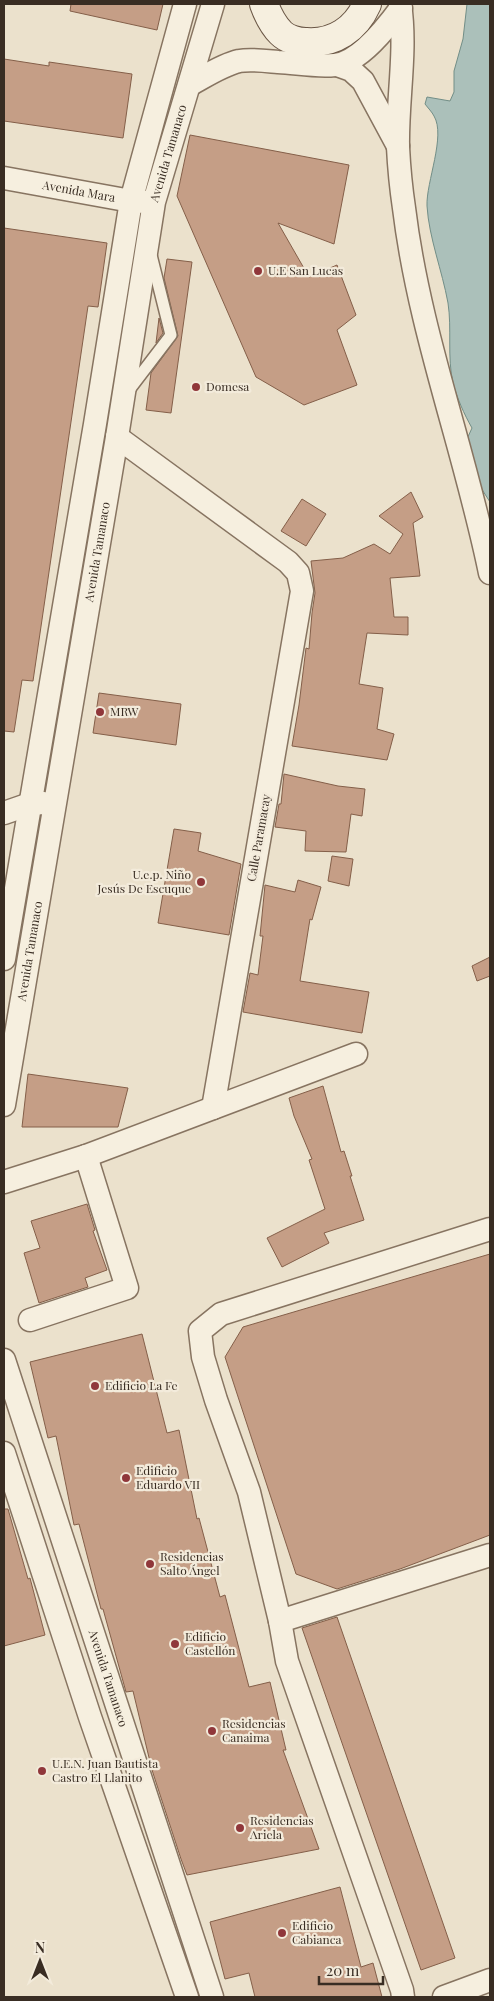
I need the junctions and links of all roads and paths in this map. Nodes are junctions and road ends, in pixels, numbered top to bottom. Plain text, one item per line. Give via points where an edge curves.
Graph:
1 (186, 4) edge
2 (213, 4) edge
3 (264, 4) edge
4 (367, 4) edge
5 (400, 6) edge
6 (337, 65) junction
7 (191, 84) junction
8 (398, 147) junction
9 (4, 178) edge
10 (131, 201) junction
11 (154, 202) junction
12 (148, 244) junction
13 (123, 398) junction
14 (117, 437) junction
15 (490, 573) edge
16 (55, 802) junction
17 (30, 804) junction
18 (4, 813) edge
19 (4, 959) edge
20 (356, 1054) dead end
21 (4, 1105) edge
22 (214, 1108) junction
23 (86, 1156) junction
24 (4, 1182) edge
25 (490, 1229) edge
26 (30, 1320) dead end
27 (4, 1360) edge
28 (4, 1453) edge
29 (490, 1555) edge
30 (280, 1620) junction
31 (490, 1980) edge
32 (187, 1997) edge
33 (212, 1997) edge
34 (403, 1997) edge
35 (444, 1997) edge

1 - 10 street, Avenida Tamanaco
2 - 7 street, Avenida Tamanaco
3 - 4 street via 269,18 282,35 298,42 317,43 332,40 346,32
5 - 6 street via 392,21 366,48
5 - 8 street
6 - 7 street via 239,61
6 - 8 street via 352,70 363,81
7 - 11 street, Avenida Tamanaco
8 - 15 street via 414,269
9 - 10 street, Avenida Mara
10 - 11 street, Avenida Mara
10 - 17 street, Avenida Tamanaco
11 - 12 street, Avenida Tamanaco
12 - 13 street, Avenida Tamanaco
12 - 13 lane via 171,335
13 - 14 street, Avenida Tamanaco
14 - 16 street, Avenida Tamanaco
14 - 22 street, Calle Paramacay via 288,562 298,573 302,591
16 - 17 street
16 - 21 street, Avenida Tamanaco
17 - 18 street
17 - 19 street, Avenida Tamanaco
20 - 22 street
22 - 23 street
23 - 24 street
23 - 26 street via 127,1288
25 - 30 street via 221,1314 200,1331 202,1356 249,1492
27 - 33 street, Avenida Tamanaco
28 - 32 street via 93,1727
29 - 30 street
30 - 34 street via 287,1661
31 - 35 street

